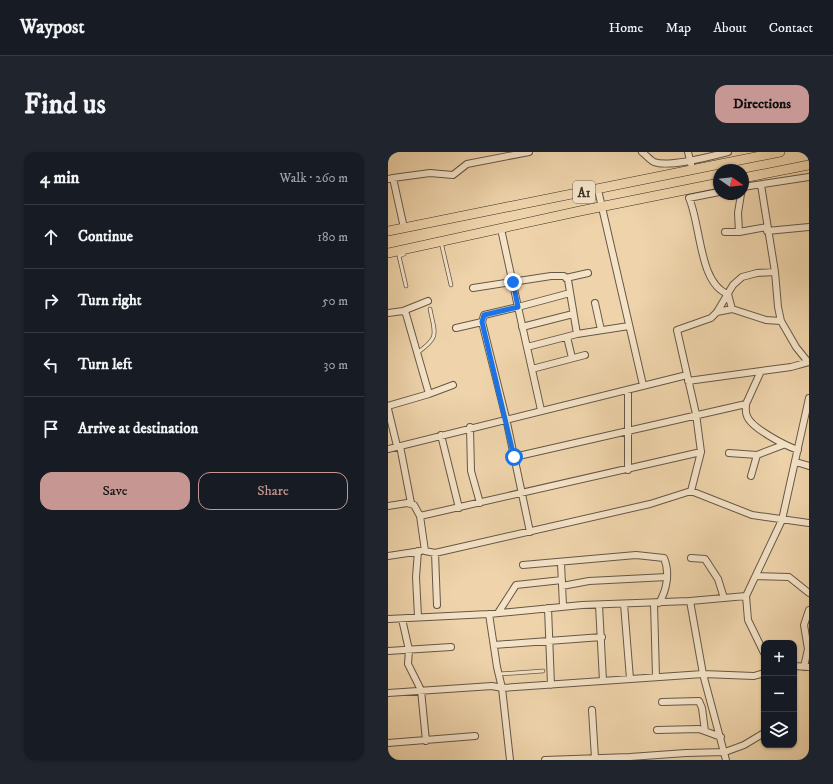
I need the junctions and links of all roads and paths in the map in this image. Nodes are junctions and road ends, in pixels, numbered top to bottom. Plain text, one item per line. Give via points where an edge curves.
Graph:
1 (529, 152) edge
2 (642, 152) edge
3 (688, 152) edge
4 (728, 152) edge
5 (780, 152) edge
6 (712, 154) edge
7 (757, 154) edge
8 (690, 161) junction
9 (809, 166) edge
10 (693, 170) junction
11 (809, 177) edge
12 (390, 178) edge
13 (749, 183) edge
14 (713, 184) edge
15 (749, 185) edge
16 (761, 185) junction
17 (598, 190) junction
18 (713, 193) edge
19 (739, 200) edge
20 (602, 207) junction
21 (809, 227) edge
22 (404, 228) junction
23 (501, 229) junction
24 (767, 229) junction
25 (388, 231) edge
26 (725, 232) dead end
27 (739, 232) junction
28 (440, 242) junction
29 (388, 253) edge
30 (775, 272) junction
31 (588, 273) dead end
32 (566, 278) junction
33 (513, 282) junction
34 (451, 285) dead end
35 (406, 286) dead end
36 (473, 288) dead end
37 (570, 293) junction
38 (728, 294) junction
39 (428, 301) dead end
40 (594, 303) dead end
41 (518, 307) junction
42 (430, 309) dead end
43 (732, 309) junction
44 (403, 311) junction
45 (717, 312) junction
46 (388, 313) edge
47 (573, 314) junction
48 (781, 321) junction
49 (482, 322) junction
50 (629, 326) junction
51 (522, 327) junction
52 (456, 328) dead end
53 (601, 330) junction
54 (577, 334) junction
55 (567, 337) junction
56 (527, 347) junction
57 (417, 353) junction
58 (585, 355) dead end
59 (572, 358) junction
60 (809, 362) edge
61 (532, 368) junction
62 (761, 371) junction
63 (688, 378) junction
64 (453, 385) dead end
65 (643, 385) junction
66 (628, 390) junction
67 (429, 394) junction
68 (809, 398) edge
69 (746, 404) junction
70 (388, 406) edge
71 (808, 408) edge
72 (388, 409) edge
73 (541, 410) junction
74 (696, 414) junction
75 (506, 418) junction
76 (389, 425) edge
77 (470, 427) junction
78 (627, 430) junction
79 (802, 434) junction
80 (441, 435) junction
81 (809, 436) edge
82 (784, 445) junction
83 (398, 446) junction
84 (388, 448) edge
85 (798, 450) junction
86 (701, 452) junction
87 (729, 453) dead end
88 (757, 455) junction
89 (514, 457) junction
90 (796, 462) junction
91 (809, 466) edge
92 (628, 470) junction
93 (751, 476) dead end
94 (691, 491) junction
95 (522, 494) junction
96 (411, 503) junction
97 (480, 503) junction
98 (388, 506) edge
99 (459, 508) junction
100 (420, 516) junction
101 (782, 520) junction
102 (809, 523) edge
103 (530, 532) junction
104 (421, 551) junction
105 (435, 553) junction
106 (388, 556) edge
107 (691, 558) dead end
108 (561, 563) junction
109 (523, 565) dead end
110 (757, 576) junction
111 (667, 577) junction
112 (562, 583) junction
113 (809, 593) edge
114 (746, 596) junction
115 (724, 598) junction
116 (690, 601) junction
117 (657, 603) junction
118 (624, 604) junction
119 (437, 605) dead end
120 (599, 605) junction
121 (563, 606) junction
122 (548, 608) junction
123 (809, 610) edge
124 (498, 613) junction
125 (489, 614) junction
126 (418, 618) junction
127 (388, 619) edge
128 (402, 619) junction
129 (602, 637) junction
130 (549, 640) junction
131 (494, 645) junction
132 (451, 647) dead end
133 (761, 647) edge
134 (409, 650) junction
135 (388, 651) edge
136 (797, 666) edge
137 (807, 667) edge
138 (543, 671) dead end
139 (498, 674) junction
140 (703, 674) junction
141 (761, 674) edge
142 (656, 677) junction
143 (630, 679) junction
144 (603, 681) junction
145 (551, 685) junction
146 (502, 688) junction
147 (421, 690) junction
148 (388, 693) edge
149 (662, 702) dead end
150 (592, 710) dead end
151 (657, 730) dead end
152 (706, 731) junction
153 (761, 735) edge
154 (475, 736) dead end
155 (721, 737) junction
156 (426, 741) junction
157 (388, 743) edge
158 (725, 752) junction
159 (595, 758) junction
160 (579, 759) edge
161 (510, 760) edge
162 (545, 760) edge
163 (726, 760) edge

1 - 12 street via 467,164 452,175 430,173
2 - 8 street via 659,163
3 - 8 street
4 - 6 street
5 - 7 main road, A1
6 - 8 street
7 - 10 main road, A1
8 - 10 street
9 - 13 main road
10 - 17 main road, A1
11 - 16 street
12 - 22 street
14 - 20 main road, A1
15 - 16 street
16 - 24 street
17 - 20 street
17 - 22 main road, A1
18 - 38 street via 689,198 695,211 711,280 718,290
19 - 27 street
20 - 23 main road, A1
20 - 50 street
21 - 24 street
22 - 25 main road, A1
23 - 28 main road, A1
23 - 33 street
24 - 27 street
24 - 30 street
26 - 27 street
28 - 29 main road, A1
28 - 34 lane
28 - 35 lane via 399,256
30 - 38 street via 742,277
30 - 48 street
31 - 32 street
32 - 33 street via 551,276
32 - 37 street
33 - 36 street
33 - 41 street
37 - 41 street
37 - 47 street
38 - 43 street
38 - 45 street
39 - 44 street
40 - 53 street
41 - 49 street via 484,315
41 - 51 street
42 - 57 lane via 434,338
43 - 45 street
43 - 48 street via 766,320
44 - 46 street
44 - 57 street
45 - 63 street via 711,318 677,330
47 - 51 street
47 - 54 street
48 - 60 street
49 - 52 street
49 - 75 street
50 - 53 street
50 - 65 street
51 - 56 street
53 - 54 street
54 - 55 street
55 - 56 street
55 - 59 street
56 - 61 street
57 - 67 street
58 - 59 street
59 - 61 street
60 - 62 street
61 - 73 street
62 - 63 street
62 - 69 street
63 - 65 street
63 - 74 street
64 - 67 street
65 - 66 street
66 - 73 street
66 - 78 street
67 - 70 street
68 - 71 street
69 - 74 street
69 - 82 street via 747,416 752,424
71 - 79 street
72 - 76 street
73 - 75 street
74 - 78 street
74 - 86 street
75 - 77 street
75 - 89 street
76 - 83 street
77 - 80 street
77 - 97 street via 471,471
78 - 89 street
78 - 92 street
79 - 81 street
79 - 85 street
80 - 83 street
80 - 99 street
82 - 85 street
82 - 88 street
83 - 84 street
83 - 96 street
85 - 90 street
86 - 92 street
86 - 94 street
87 - 88 street
88 - 93 street
89 - 95 street
90 - 91 street
90 - 101 street
92 - 95 street
94 - 101 street via 752,516
94 - 103 street via 650,504
95 - 97 street
95 - 103 street
96 - 98 street
96 - 100 street
97 - 99 street
99 - 100 street
100 - 104 street
101 - 102 street
101 - 110 street
103 - 105 street
104 - 105 street
104 - 106 street
104 - 126 street via 416,577
105 - 119 street
107 - 115 street via 705,559 718,579
108 - 109 street
108 - 111 street via 636,555 664,558
108 - 112 street
110 - 113 street via 789,577
110 - 114 street
111 - 112 street
111 - 117 street via 666,588
112 - 121 street
112 - 124 street via 516,585
114 - 115 street
114 - 133 street via 748,620
115 - 116 street
116 - 117 street
116 - 140 street
117 - 118 street
117 - 142 street
118 - 120 street
118 - 143 street
120 - 121 street
120 - 129 street
121 - 122 street
122 - 124 street
122 - 130 street
123 - 137 street via 804,625 808,649
124 - 125 street
125 - 126 street
125 - 131 street
126 - 128 street
127 - 128 street
128 - 134 street
129 - 130 street
129 - 144 street
130 - 131 street
130 - 145 street
131 - 139 street
132 - 134 street
134 - 135 street
134 - 147 street via 408,664
136 - 137 street
138 - 139 lane
139 - 146 street
140 - 141 street via 754,676
140 - 142 street
140 - 155 street
142 - 143 street
143 - 144 street
144 - 145 street
145 - 146 street
146 - 147 street via 492,686
146 - 161 street
147 - 148 street
147 - 156 street
149 - 152 street via 699,701
150 - 159 street
151 - 152 street
152 - 155 street
153 - 158 street
154 - 156 street
155 - 158 street
156 - 157 street
158 - 159 street
158 - 163 street
159 - 160 street
160 - 162 street

